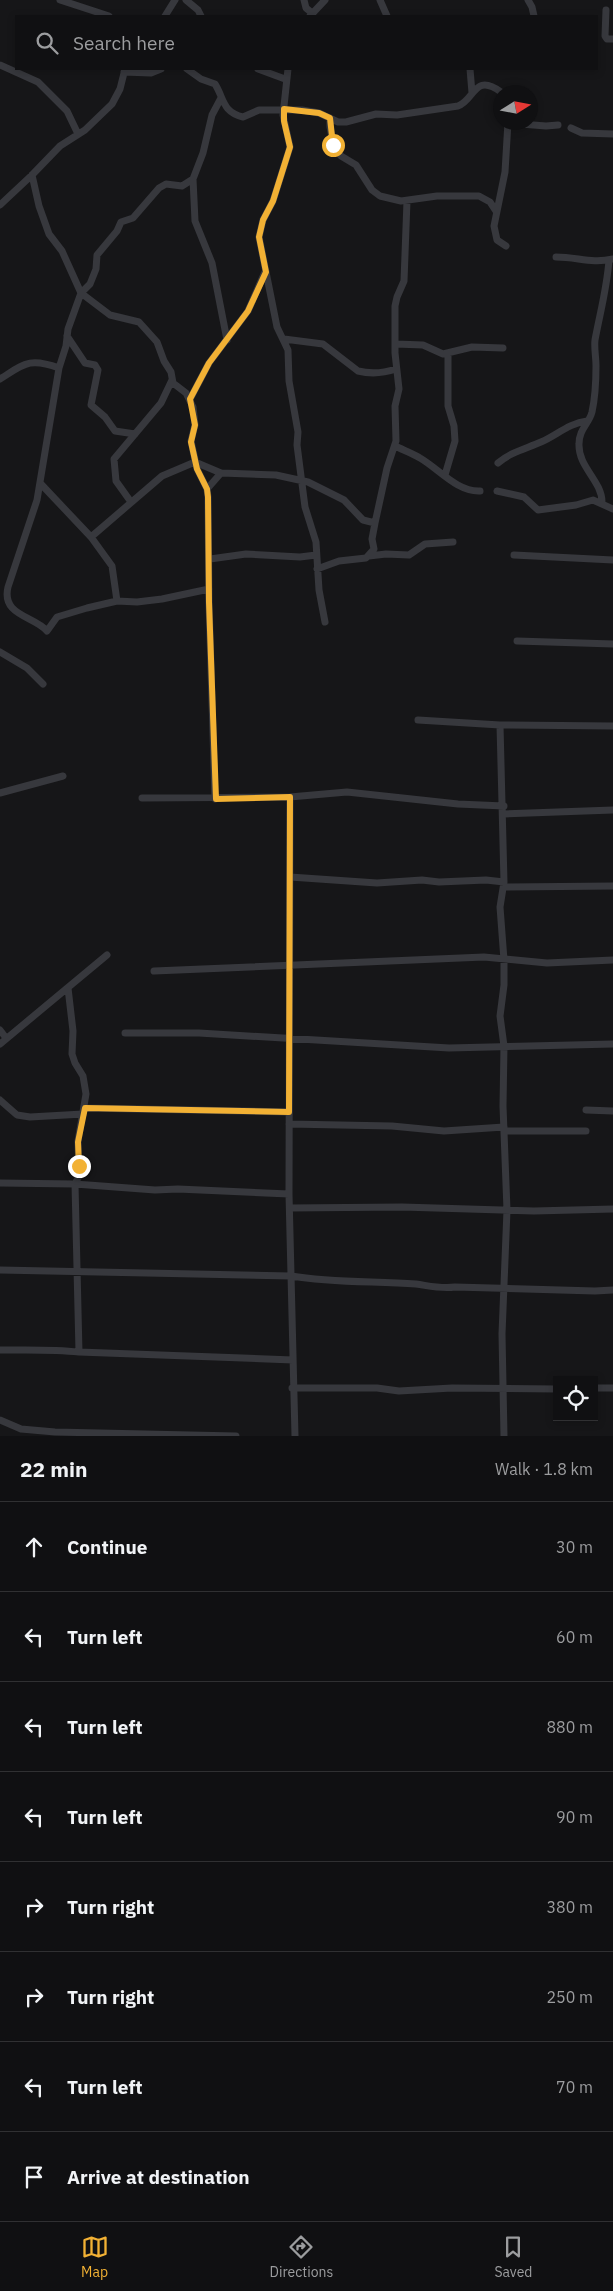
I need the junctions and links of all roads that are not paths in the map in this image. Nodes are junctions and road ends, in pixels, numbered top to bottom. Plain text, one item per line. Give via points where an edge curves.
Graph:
1 (60, 0) edge
2 (175, 0) edge
3 (186, 0) edge
4 (304, 0) edge
5 (325, 0) edge
6 (380, 0) edge
7 (528, 0) edge
8 (606, 10) dead end
9 (106, 15) edge
10 (166, 15) edge
11 (200, 15) edge
12 (311, 15) edge
13 (387, 15) edge
14 (534, 15) edge
15 (613, 39) edge
16 (0, 65) edge
17 (125, 70) edge
18 (159, 70) edge
19 (188, 70) edge
20 (261, 70) edge
21 (288, 70) edge
22 (470, 70) edge
23 (285, 79) junction
24 (493, 88) edge
25 (472, 93) junction
26 (221, 98) junction
27 (284, 109) junction
28 (330, 118) junction
29 (538, 125) edge
30 (558, 125) dead end
31 (571, 128) dead end
32 (508, 130) edge
33 (78, 134) junction
34 (613, 134) edge
35 (32, 175) junction
36 (193, 179) junction
37 (407, 201) junction
38 (1, 202) edge
39 (496, 210) junction
40 (506, 246) dead end
41 (556, 257) dead end
42 (611, 260) edge
43 (266, 272) junction
44 (81, 293) junction
45 (67, 336) junction
46 (284, 339) junction
47 (227, 340) junction
48 (396, 344) junction
49 (503, 348) dead end
50 (448, 354) junction
51 (59, 368) junction
52 (396, 369) junction
53 (0, 379) edge
54 (172, 380) junction
55 (190, 399) junction
56 (586, 421) junction
57 (135, 434) junction
58 (395, 446) junction
59 (195, 462) junction
60 (498, 463) dead end
61 (222, 473) junction
62 (445, 475) junction
63 (303, 482) junction
64 (40, 483) junction
65 (207, 489) junction
66 (480, 491) dead end
67 (497, 491) dead end
68 (131, 502) junction
69 (602, 502) junction
70 (613, 509) edge
71 (375, 523) junction
72 (90, 536) junction
73 (453, 542) dead end
74 (316, 555) junction
75 (514, 555) dead end
76 (369, 556) junction
77 (210, 559) junction
78 (613, 560) edge
79 (317, 569) junction
80 (209, 590) junction
81 (117, 601) junction
82 (325, 622) dead end
83 (517, 641) dead end
84 (613, 644) edge
85 (0, 652) edge
86 (43, 684) dead end
87 (418, 720) dead end
88 (500, 725) junction
89 (613, 726) edge
90 (63, 776) dead end
91 (0, 793) edge
92 (290, 797) junction
93 (142, 798) dead end
94 (216, 799) junction
95 (504, 810) junction
96 (613, 810) edge
97 (290, 877) junction
98 (504, 884) junction
99 (613, 886) edge
100 (107, 955) dead end
101 (504, 960) junction
102 (613, 960) edge
103 (290, 964) junction
104 (154, 970) dead end
105 (68, 988) junction
106 (0, 1030) edge
107 (125, 1033) dead end
108 (6, 1038) junction
109 (289, 1038) junction
110 (0, 1044) edge
111 (613, 1044) edge
112 (504, 1046) junction
113 (0, 1100) edge
114 (586, 1110) dead end
115 (84, 1111) junction
116 (613, 1111) edge
117 (289, 1112) junction
118 (289, 1124) junction
119 (504, 1129) junction
120 (586, 1131) dead end
121 (0, 1183) edge
122 (75, 1184) junction
123 (289, 1194) junction
124 (290, 1208) junction
125 (613, 1209) edge
126 (506, 1210) junction
127 (0, 1270) edge
128 (76, 1272) junction
129 (292, 1276) junction
130 (503, 1288) junction
131 (613, 1290) edge
132 (0, 1350) edge
133 (79, 1352) junction
134 (293, 1360) junction
135 (292, 1388) junction
136 (598, 1388) edge
137 (613, 1388) edge
138 (503, 1389) junction
139 (553, 1389) edge
140 (0, 1420) edge
141 (236, 1436) edge
142 (295, 1436) edge
143 (504, 1436) edge

1 - 9 street
2 - 10 street
3 - 11 street
4 - 12 street
5 - 12 street
6 - 13 street
7 - 14 street
8 - 15 street via 605,36
16 - 33 street via 38,82 67,111
17 - 18 street via 151,73
17 - 33 street via 112,104
19 - 26 street via 215,84
20 - 23 street
21 - 23 street
22 - 25 street
23 - 27 street
24 - 25 street via 477,87
25 - 28 street via 463,105 458,106 397,115 376,114 346,122
26 - 27 street via 227,108 243,117 259,110
26 - 36 street via 212,115
27 - 28 street via 319,113
27 - 43 street via 290,147 259,237
28 - 37 street via 334,148 358,166 372,190 391,199
29 - 30 street
31 - 34 street via 582,133
32 - 39 street via 505,172
33 - 35 street via 60,146
35 - 38 street
35 - 44 street via 49,234 62,251
36 - 44 street via 182,186 166,184 159,188 133,218 121,222 97,255 93,277
36 - 47 street via 195,221 212,263
37 - 39 street via 418,197 479,196
37 - 48 street via 404,281 397,297
39 - 40 street via 494,230 497,240
41 - 42 street via 592,262
42 - 56 street via 595,341 592,412
43 - 46 street via 277,327
43 - 47 street via 248,311
44 - 45 street
44 - 54 street via 110,315 132,319 146,328 157,342
45 - 51 street
45 - 57 street via 85,362 97,367 90,402 93,407 104,415 115,431
46 - 52 street via 324,344 358,371
46 - 63 street via 288,350 289,381
47 - 55 street via 209,363
48 - 50 street via 423,345
48 - 52 street
49 - 50 street via 472,347
50 - 62 street via 448,406 455,441
51 - 53 street via 48,364 22,364
51 - 64 street
52 - 58 street via 400,389 395,408
54 - 55 street
54 - 57 street via 161,403
55 - 59 street via 195,420 191,438
56 - 60 street via 569,425
56 - 69 street via 579,439 580,454 601,493
57 - 68 street via 115,456 114,462 118,484
58 - 62 street via 419,456
58 - 71 street
59 - 61 street
59 - 65 street
59 - 68 street via 162,476
61 - 63 street via 276,475
61 - 65 street
62 - 66 street via 464,488
63 - 71 street via 344,500 359,518
63 - 74 street
64 - 72 street
64 - 81 street via 8,587 11,606 47,632 61,615
65 - 77 street
67 - 69 street via 524,497 538,510 589,500
68 - 72 street
69 - 70 street
71 - 76 street via 374,549
72 - 81 street via 112,566
73 - 76 street via 425,544 408,555
74 - 77 street via 246,554
74 - 79 street
75 - 78 street
76 - 79 street
77 - 80 street
79 - 82 street
80 - 81 street via 137,602
80 - 94 street
83 - 84 street
85 - 86 street via 27,668
87 - 88 street
88 - 89 street
88 - 95 street
90 - 91 street
92 - 94 street
92 - 95 street via 348,792
92 - 97 street
93 - 94 street
95 - 96 street
95 - 98 street
97 - 98 street via 377,883 486,880
97 - 103 street
98 - 99 street
98 - 101 street via 500,907
100 - 105 street
101 - 102 street via 547,963
101 - 103 street via 476,957
101 - 112 street via 500,1016
103 - 104 street
103 - 109 street
105 - 108 street
105 - 115 street via 72,1054 84,1076
106 - 108 street
107 - 109 street
108 - 110 street
109 - 112 street via 449,1048
109 - 117 street
111 - 112 street
112 - 119 street
113 - 115 street via 17,1115 30,1117
114 - 116 street
115 - 117 street
115 - 122 street via 78,1142 79,1176
117 - 118 street
118 - 119 street
118 - 123 street
119 - 120 street
119 - 126 street
121 - 122 street
122 - 123 street
122 - 128 street
123 - 124 street
124 - 126 street
124 - 129 street
125 - 126 street
126 - 130 street
127 - 128 street
128 - 129 street
128 - 133 street
129 - 130 street via 441,1288
129 - 134 street
130 - 131 street
130 - 138 street
132 - 133 street
133 - 134 street
134 - 135 street
135 - 138 street
135 - 142 street
136 - 137 street
138 - 139 street
138 - 143 street
140 - 141 street via 21,1429 55,1432

